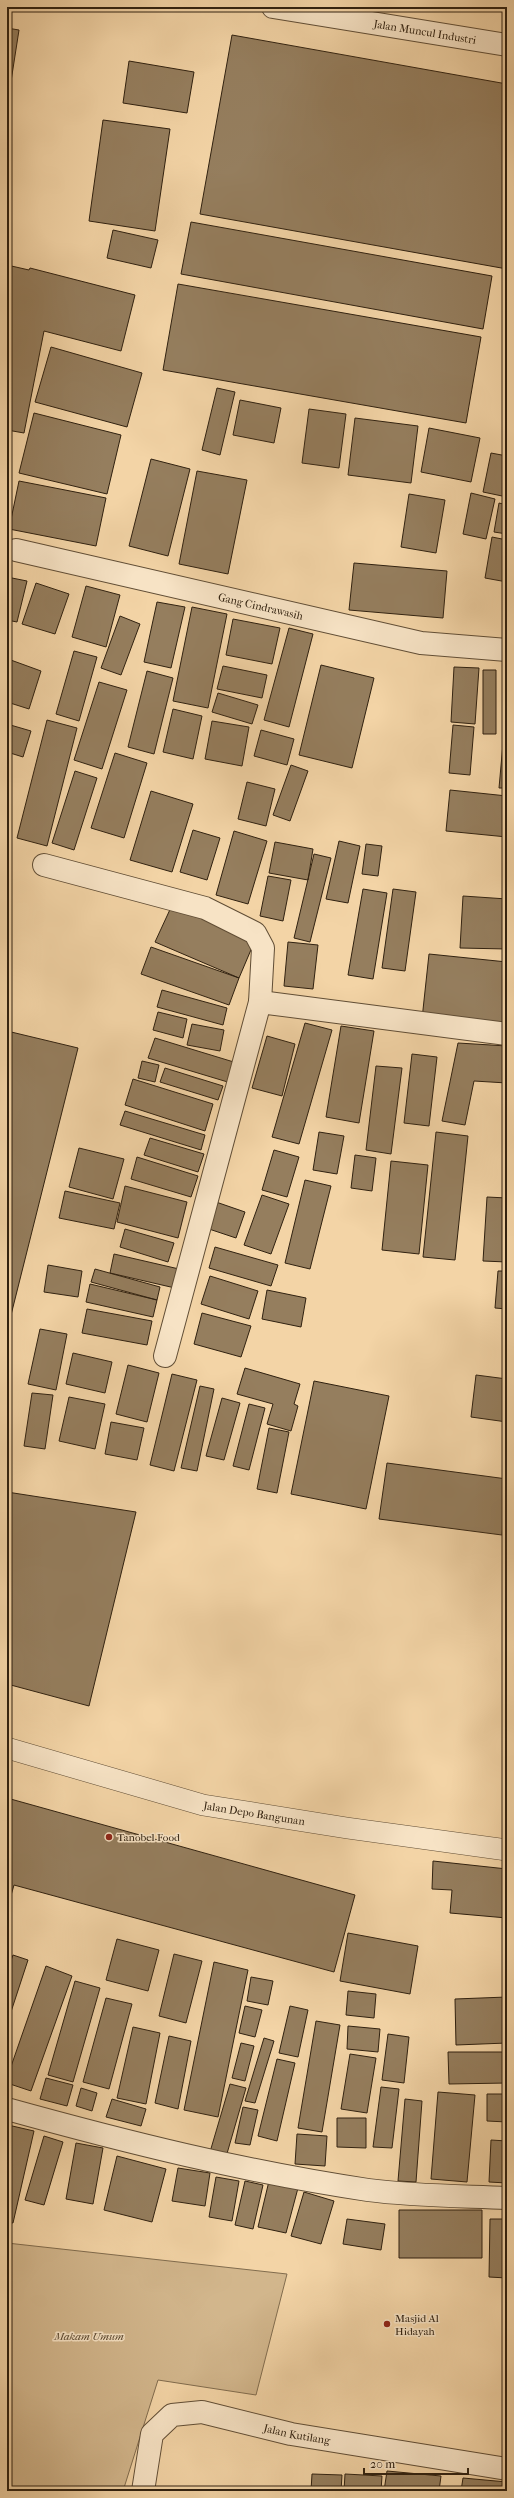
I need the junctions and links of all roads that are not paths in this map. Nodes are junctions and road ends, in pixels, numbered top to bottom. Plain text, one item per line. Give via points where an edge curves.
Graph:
1 (273, 7) edge
2 (507, 45) edge
3 (16, 550) dead end
4 (507, 650) edge
5 (44, 865) dead end
6 (260, 1002) junction
7 (507, 1034) edge
8 (165, 1356) dead end
9 (7, 1748) edge
10 (507, 1850) edge
11 (7, 2108) edge
12 (507, 2198) edge
13 (507, 2469) edge
14 (143, 2491) edge

1 - 2 street, Jalan Muncul Industri
3 - 4 street, Gang Cindrawasih via 421,642
5 - 6 street via 205,908 255,933 263,948
6 - 7 street
6 - 8 street
9 - 10 lane, Jalan Depo Bangunan via 203,1805
11 - 12 street via 100,2135 242,2168 369,2190
13 - 14 street, Jalan Kutilang via 292,2434 202,2412 172,2415 152,2434

